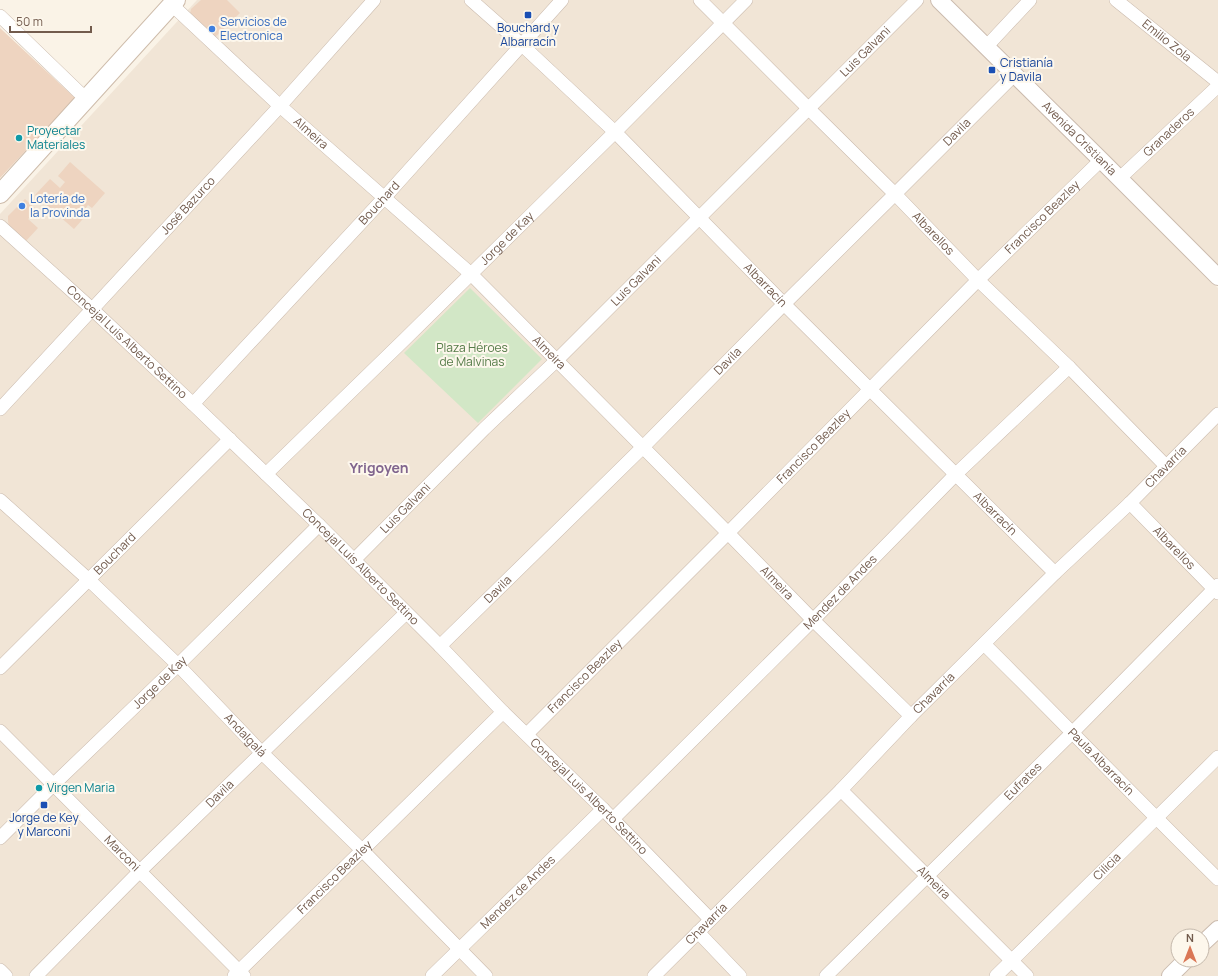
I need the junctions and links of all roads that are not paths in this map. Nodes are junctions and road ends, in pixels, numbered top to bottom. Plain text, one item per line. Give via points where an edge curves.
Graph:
1 (374, 0) edge
2 (471, 0) edge
3 (562, 0) edge
4 (700, 0) edge
5 (746, 0) edge
6 (917, 0) edge
7 (939, 0) edge
8 (1030, 0) edge
9 (1116, 0) edge
10 (174, 2) edge
11 (0, 16) edge
12 (723, 23) junction
13 (522, 45) junction
14 (986, 46) junction
15 (1014, 75) junction
16 (1218, 82) edge
17 (1218, 86) edge
18 (86, 98) junction
19 (280, 106) junction
20 (808, 108) junction
21 (615, 132) junction
22 (1101, 160) junction
23 (1120, 178) junction
24 (0, 194) edge
25 (895, 194) junction
26 (384, 198) junction
27 (699, 218) junction
28 (0, 226) edge
29 (471, 274) junction
30 (1218, 277) edge
31 (978, 280) junction
32 (784, 304) junction
33 (93, 310) junction
34 (557, 360) junction
35 (1069, 367) junction
36 (870, 390) junction
37 (193, 404) junction
38 (0, 409) edge
39 (1218, 414) edge
40 (230, 439) junction
41 (643, 447) junction
42 (1166, 466) junction
43 (266, 474) junction
44 (956, 474) junction
45 (0, 500) edge
46 (1130, 503) junction
47 (319, 524) junction
48 (728, 533) junction
49 (354, 560) junction
50 (1055, 574) junction
51 (89, 580) junction
52 (1217, 589) edge
53 (406, 613) junction
54 (813, 620) junction
55 (984, 644) junction
56 (440, 646) junction
57 (178, 665) junction
58 (0, 668) edge
59 (503, 712) junction
60 (911, 716) junction
61 (0, 732) edge
62 (1073, 732) junction
63 (526, 734) junction
64 (262, 753) junction
65 (1218, 757) edge
66 (53, 785) junction
67 (840, 790) junction
68 (603, 809) junction
69 (1156, 818) junction
70 (613, 819) junction
71 (0, 838) edge
72 (362, 850) junction
73 (139, 872) junction
74 (927, 875) junction
75 (1218, 879) edge
76 (710, 919) junction
77 (1218, 928) edge
78 (698, 932) junction
79 (1210, 936) edge
80 (459, 949) junction
81 (1012, 960) junction
82 (1178, 968) edge
83 (0, 970) edge
84 (239, 974) edge
85 (6, 976) edge
86 (36, 976) edge
87 (432, 976) edge
88 (486, 976) edge
89 (654, 976) edge
90 (740, 976) edge
91 (826, 976) edge
92 (996, 976) edge
93 (1027, 976) edge
94 (1170, 976) edge

1 - 19 street, José Bazurco
2 - 13 street, Albarracín
3 - 13 street, Bouchard
4 - 12 street, Albarellos
5 - 12 street, Jorge de Kay
6 - 20 street, Luis Galvani
7 - 14 street, Avenida Cristianía
8 - 14 street
9 - 16 street, Emilio Zola
10 - 18 main road
10 - 19 street, Almeira
11 - 18 street
12 - 20 street, Albarellos
12 - 21 street, Jorge de Kay
13 - 21 street, Albarracín
13 - 26 street, Bouchard
14 - 15 street, Avenida Cristianía
15 - 22 street, Avenida Cristianía
15 - 25 street, Davila
17 - 23 street, Granaderos
18 - 24 main road
19 - 26 street, Almeira
19 - 33 street, José Bazurco
20 - 25 street, Albarellos
20 - 27 street, Luis Galvani
21 - 27 street, Albarracín
21 - 29 street, Jorge de Kay
22 - 23 street, Avenida Cristianía
22 - 31 street, Francisco Beazley
23 - 30 street, Avenida Cristianía
25 - 31 street, Albarellos
25 - 32 street, Davila
26 - 29 street, Almeira
26 - 37 street, Bouchard
27 - 32 street, Albarracín
27 - 34 street, Luis Galvani
28 - 33 street, Concejal Luis Alberto Settino
29 - 34 street, Almeira
29 - 43 street, Jorge de Kay
31 - 35 street, Albarellos
31 - 36 street, Francisco Beazley
32 - 36 street, Albarracín
32 - 41 street, Davila
33 - 37 street, Concejal Luis Alberto Settino
33 - 38 street, José Bazurco
34 - 41 street, Almeira
34 - 49 street, Luis Galvani
35 - 42 street, Albarellos
35 - 44 street, Mendez de Andes
36 - 44 street, Albarracín
36 - 48 street, Francisco Beazley
37 - 40 street, Concejal Luis Alberto Settino
39 - 42 street, Chavarría
40 - 43 street, Concejal Luis Alberto Settino
40 - 51 street, Bouchard
41 - 48 street, Almeira
41 - 56 street, Davila
42 - 46 street, Chavarría
43 - 47 street, Concejal Luis Alberto Settino
44 - 50 street, Albarracín
44 - 54 street, Mendez de Andes
45 - 51 street, Andalgalá
46 - 50 street, Chavarría
46 - 52 street, Albarellos
47 - 49 street, Concejal Luis Alberto Settino
47 - 57 street, Jorge de Kay
48 - 54 street, Almeira
48 - 63 street, Francisco Beazley
49 - 53 street, Concejal Luis Alberto Settino
50 - 55 street, Chavarría
51 - 57 street, Andalgalá
51 - 58 street, Bouchard
52 - 62 street, Eufrates
53 - 56 street, Concejal Luis Alberto Settino
53 - 64 street, Davila
54 - 60 street, Almeira
54 - 70 street, Mendez de Andes
55 - 60 street, Chavarría
55 - 62 street, Paula Albarracín
56 - 59 street, Concejal Luis Alberto Settino
57 - 64 street, Andalgalá
57 - 66 street, Jorge de Kay
59 - 63 street, Concejal Luis Alberto Settino
59 - 72 street, Francisco Beazley
60 - 67 street, Chavarría
61 - 66 street, Marconi
62 - 69 street, Paula Albarracín
62 - 74 street, Eufrates
63 - 68 street, Concejal Luis Alberto Settino
64 - 72 street, Andalgalá
64 - 73 street, Davila
65 - 69 street, Cilicia
66 - 71 street, Jorge de Kay
66 - 73 street, Marconi
67 - 74 street, Almeira
67 - 76 street, Chavarría
68 - 70 street, Concejal Luis Alberto Settino
68 - 80 street, Mendez de Andes
69 - 75 street, Paula Albarracín
69 - 81 street, Cilicia
70 - 76 street, Concejal Luis Alberto Settino
72 - 80 street, Andalgalá
72 - 84 street, Francisco Beazley
73 - 84 street, Marconi
73 - 86 street, Davila
74 - 81 street, Almeira
74 - 91 street, Eufrates
76 - 78 street, Chavarría
77 - 79 street
78 - 89 street, Chavarría
78 - 90 street
80 - 87 street, Mendez de Andes
80 - 88 street, Andalgalá
81 - 92 street, Cilicia
81 - 93 street, Almeira
82 - 94 street
83 - 85 street

